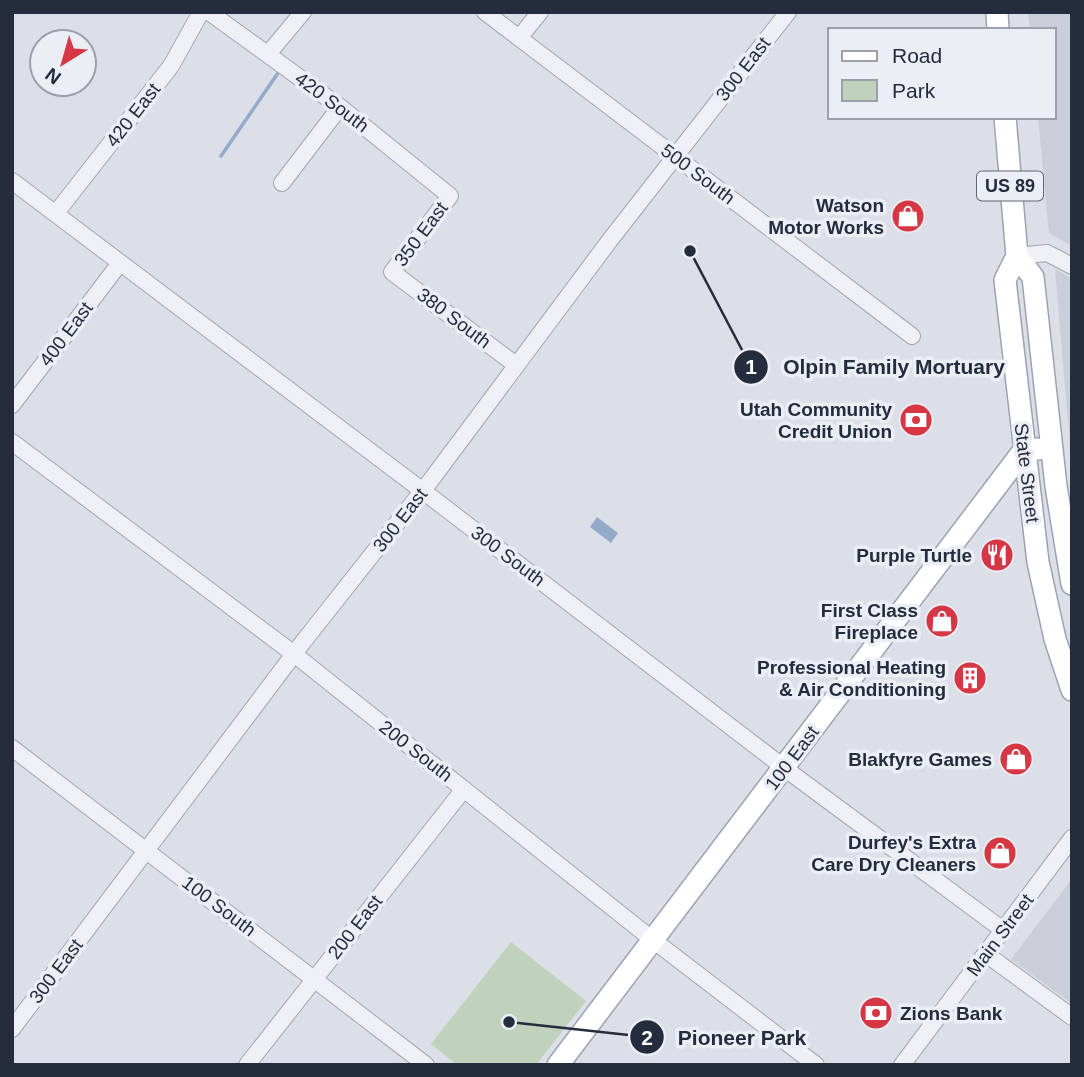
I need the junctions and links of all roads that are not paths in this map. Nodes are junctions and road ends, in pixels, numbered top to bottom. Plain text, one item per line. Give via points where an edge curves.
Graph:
1 (201, 12) edge
2 (209, 12) edge
3 (303, 12) edge
4 (485, 12) edge
5 (540, 12) edge
6 (788, 12) edge
7 (519, 38) junction
8 (268, 54) junction
9 (340, 107) junction
10 (1005, 119) edge
11 (675, 156) junction
12 (12, 181) edge
13 (282, 183) dead end
14 (450, 196) joint
15 (56, 213) junction
16 (1017, 256) junction
17 (120, 263) junction
18 (1072, 266) edge
19 (392, 272) joint
20 (1036, 308) junction
21 (912, 335) dead end
22 (516, 365) junction
23 (12, 405) edge
24 (12, 442) edge
25 (1031, 450) junction
26 (423, 491) junction
27 (1030, 502) junction
28 (983, 505) junction
29 (1072, 584) edge
30 (294, 654) junction
31 (1072, 690) edge
32 (12, 748) edge
33 (785, 768) junction
34 (464, 789) junction
35 (1072, 838) edge
36 (147, 851) junction
37 (1003, 930) junction
38 (653, 940) junction
39 (986, 954) junction
40 (314, 978) junction
41 (1072, 1017) edge
42 (12, 1029) edge
43 (247, 1065) edge
44 (426, 1065) edge
45 (558, 1065) edge
46 (817, 1065) edge
47 (902, 1065) edge

1 - 15 street, 420 East via 171,66
2 - 8 street, 420 South
3 - 8 street
4 - 7 street, 500 South
5 - 7 street
6 - 11 street, 300 East
7 - 11 street, 500 South
8 - 9 street, 420 South
9 - 13 street
9 - 14 street, 420 South
10 - 16 main road, State Street / US 89
11 - 21 street, 500 South
11 - 22 street, 300 East
12 - 15 street, 300 South
14 - 19 street, 350 East
15 - 17 street, 300 South
16 - 18 street via 1047,253
16 - 20 main road, State Street / US 89 via 1033,277
16 - 25 main road, State Street / US 89 via 1005,280 1018,404
17 - 23 street, 400 East
17 - 26 street, 300 South
19 - 22 street, 380 South
20 - 25 main road via 1027,332
20 - 29 main road, State Street / US 89
22 - 26 street, 300 East
24 - 30 street, 200 South
25 - 27 main road, State Street
25 - 28 main road, 100 East
25 - 29 main road via 1051,551
26 - 30 street, 300 East
26 - 33 street, 300 South
27 - 28 main road via 1006,498
27 - 31 main road, State Street via 1046,603
28 - 33 main road, 100 East
30 - 34 street, 200 South
30 - 36 street, 300 East
32 - 36 street, 100 South
33 - 37 street, 300 South
33 - 38 main road, 100 East
34 - 38 street, 200 South
34 - 40 street, 200 East
35 - 37 street, Main Street
36 - 40 street, 100 South
36 - 42 street, 300 East
37 - 39 street, Main Street
38 - 45 main road, 100 East
38 - 46 street, 200 South
39 - 41 street
39 - 47 street, Main Street
40 - 43 street, 200 East
40 - 44 street, 100 South

